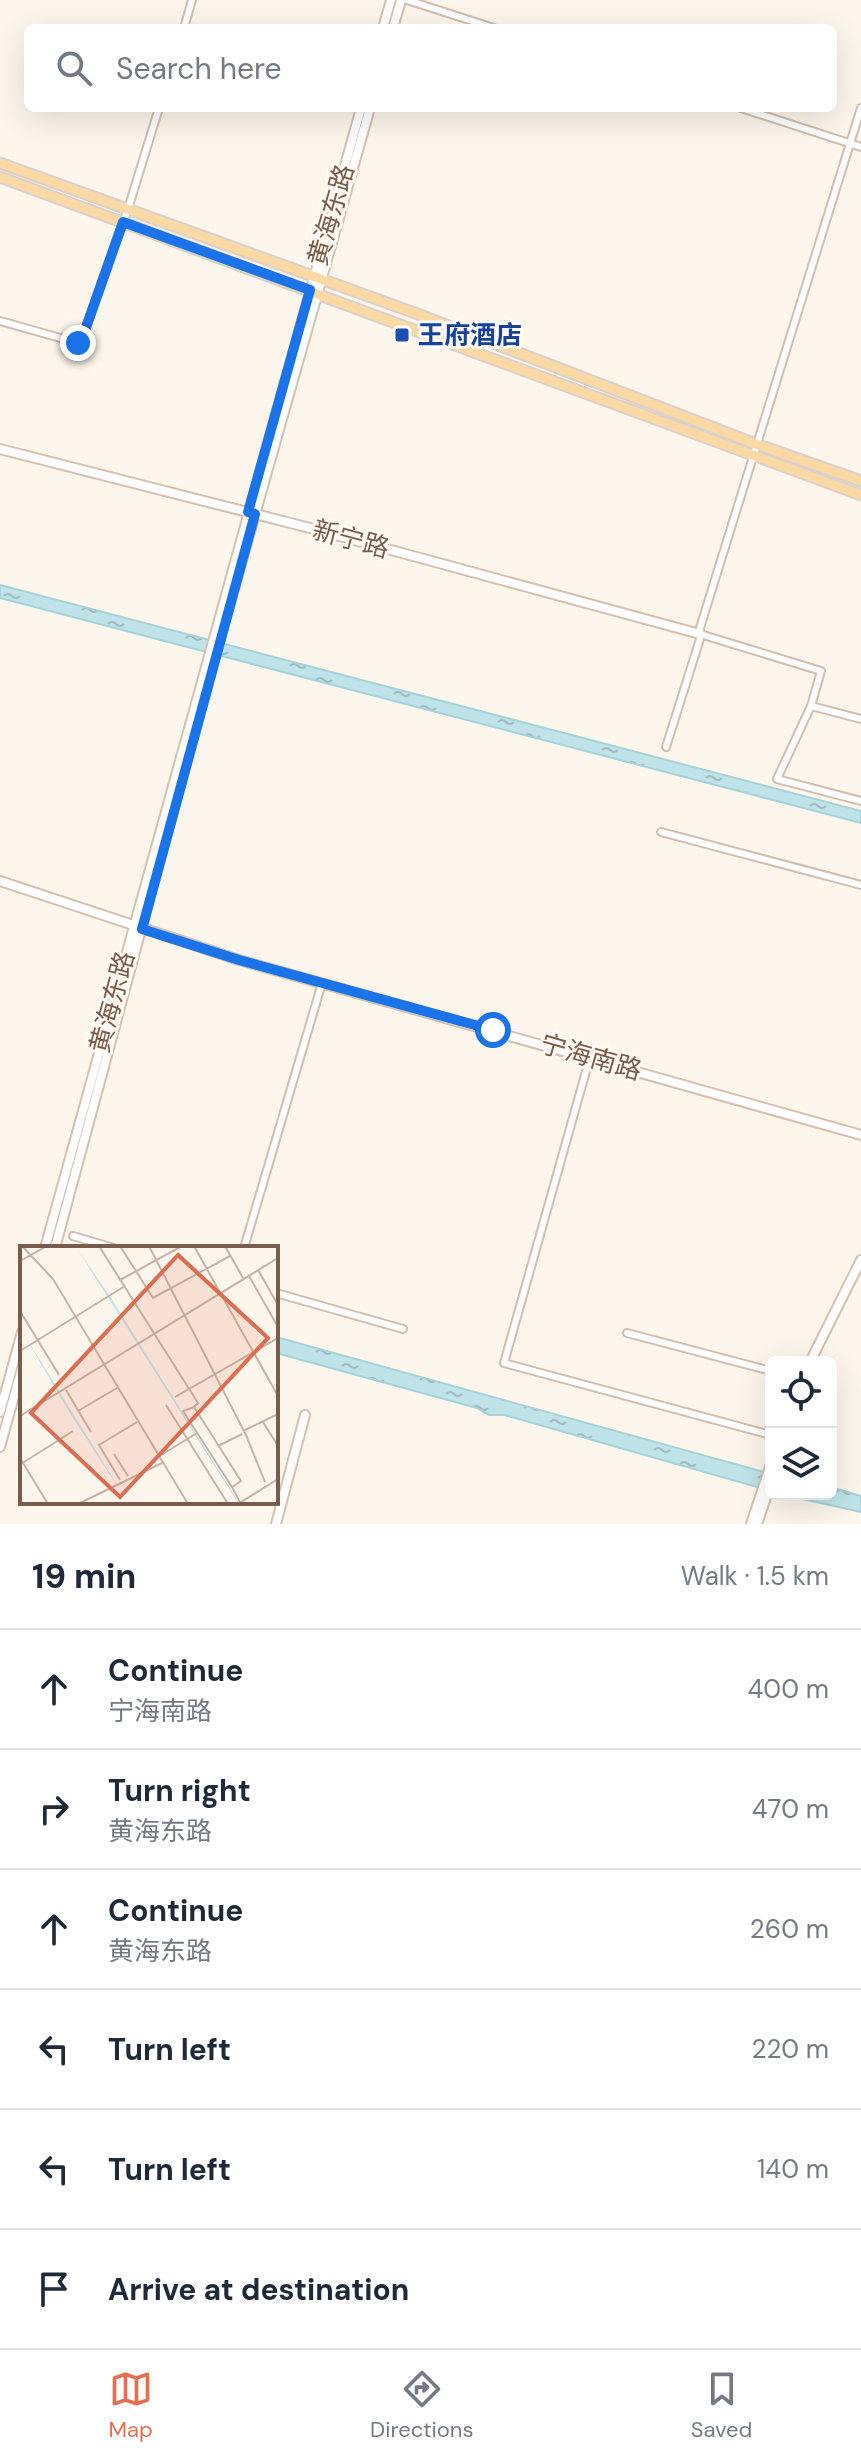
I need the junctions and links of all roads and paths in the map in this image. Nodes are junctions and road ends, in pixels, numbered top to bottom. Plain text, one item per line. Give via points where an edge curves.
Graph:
1 (192, 0) edge
2 (391, 0) edge
3 (401, 0) edge
4 (407, 0) edge
5 (185, 24) edge
6 (384, 24) edge
7 (394, 24) edge
8 (482, 24) edge
9 (861, 108) edge
10 (158, 112) edge
11 (360, 112) edge
12 (369, 112) edge
13 (753, 112) edge
14 (850, 144) junction
15 (861, 147) edge
16 (0, 163) edge
17 (0, 177) edge
18 (128, 209) junction
19 (123, 222) junction
20 (318, 278) junction
21 (314, 292) junction
22 (0, 321) edge
23 (756, 444) junction
24 (0, 449) edge
25 (752, 457) junction
26 (861, 481) edge
27 (861, 495) edge
28 (251, 513) junction
29 (700, 634) junction
30 (811, 706) junction
31 (861, 719) edge
32 (666, 747) dead end
33 (861, 801) edge
34 (661, 832) dead end
35 (0, 881) edge
36 (861, 885) edge
37 (138, 927) junction
38 (322, 983) junction
39 (590, 1057) junction
40 (861, 1135) edge
41 (73, 1236) dead end
42 (46, 1246) edge
43 (56, 1246) edge
44 (107, 1246) edge
45 (245, 1246) edge
46 (861, 1260) edge
47 (278, 1294) edge
48 (403, 1329) dead end
49 (627, 1333) dead end
50 (20, 1339) edge
51 (813, 1356) edge
52 (765, 1369) edge
53 (20, 1375) edge
54 (0, 1412) edge
55 (305, 1415) dead end
56 (765, 1433) edge
57 (0, 1447) edge
58 (765, 1491) edge
59 (764, 1496) junction
60 (276, 1524) edge
61 (751, 1524) edge
62 (757, 1524) edge

1 - 5 street
2 - 6 street
3 - 7 street
4 - 8 street
9 - 14 street
10 - 18 street
11 - 20 street, 黄海东路
12 - 20 street, 黄海东路
13 - 14 street
14 - 15 street
14 - 23 street
16 - 18 main road
17 - 19 main road
18 - 19 street
18 - 20 main road
19 - 21 main road
19 - 22 street via 78,343
20 - 21 street, 黄海东路
20 - 23 main road
21 - 25 main road
21 - 28 street, 黄海东路
23 - 25 street
23 - 26 main road
24 - 28 street, 新宁路
25 - 27 main road
25 - 29 street
28 - 29 street, 新宁路
28 - 37 street, 黄海东路
29 - 30 street via 821,671
29 - 32 street
30 - 31 street
30 - 33 street via 777,779
34 - 36 street
35 - 37 street, 宁海南路
37 - 38 street, 宁海南路
37 - 42 street, 黄海东路
37 - 43 street, 黄海东路
38 - 39 street, 宁海南路
38 - 45 street
39 - 40 street, 宁海南路
39 - 56 street via 504,1363
41 - 44 street
46 - 51 street
47 - 48 street
49 - 52 street
50 - 54 street
53 - 57 street
55 - 60 street
58 - 59 street
59 - 61 street
59 - 62 street

